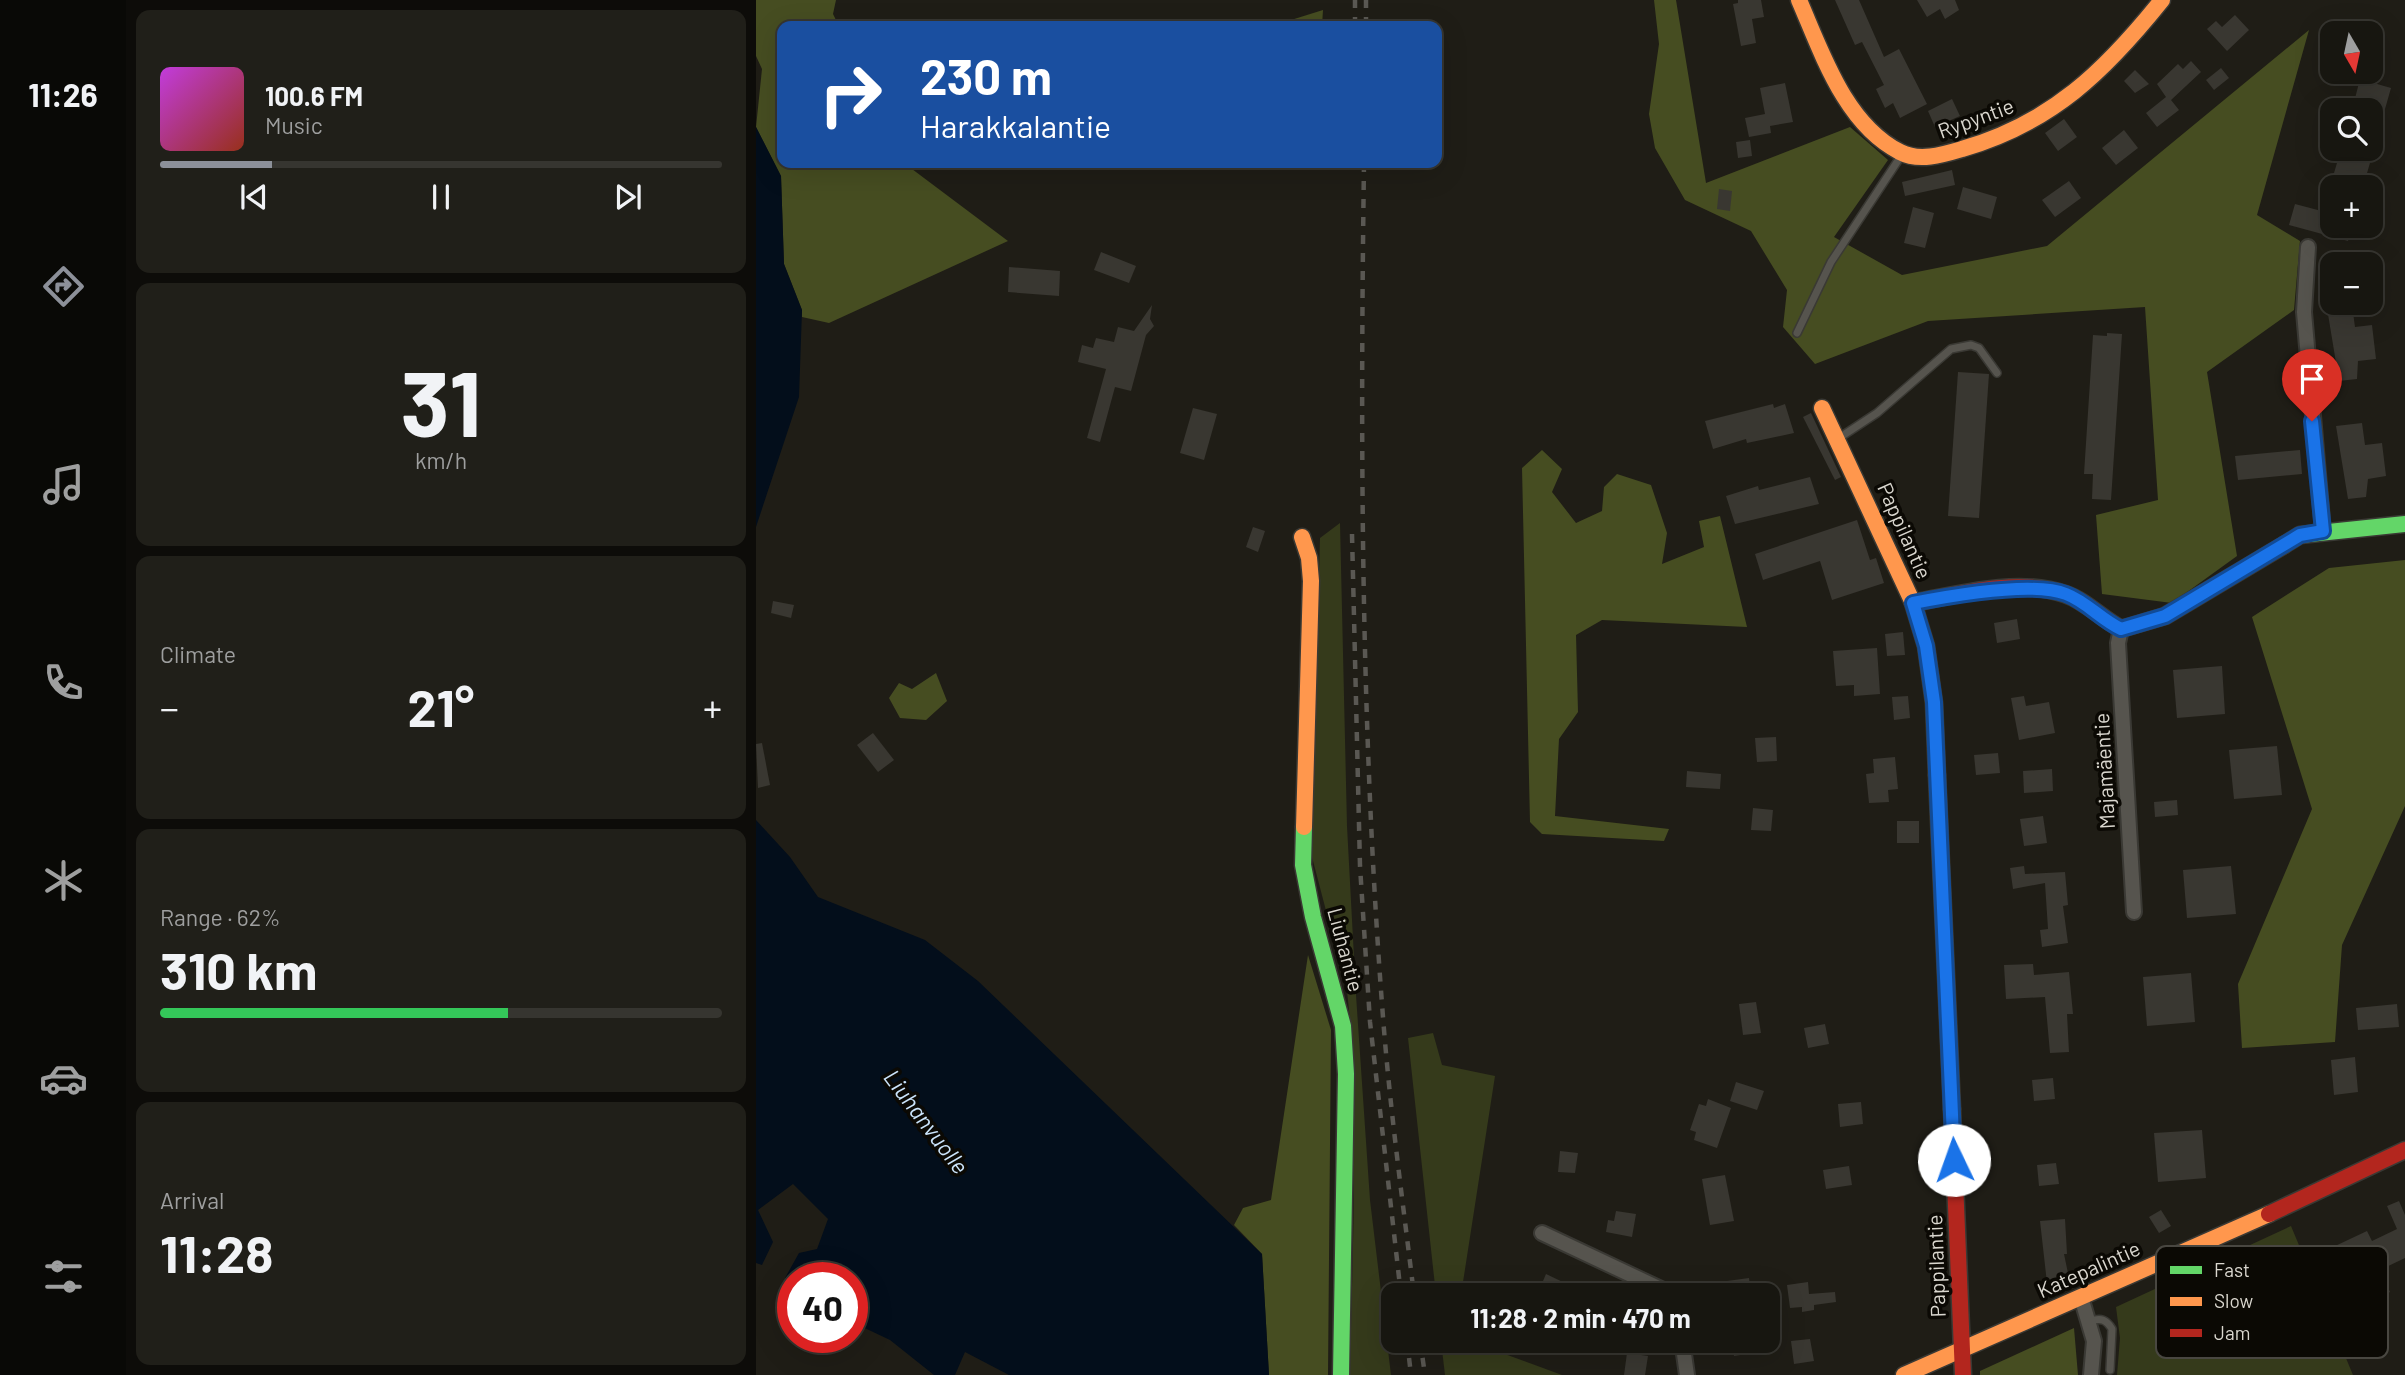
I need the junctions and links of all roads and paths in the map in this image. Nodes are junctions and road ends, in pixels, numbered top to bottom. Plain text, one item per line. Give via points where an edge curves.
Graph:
1 (1798, 0) edge
2 (2162, 0) edge
3 (1902, 153) junction
4 (2308, 247) dead end
5 (1797, 333) dead end
6 (1997, 373) dead end
7 (1822, 408) dead end
8 (1839, 438) junction
9 (2405, 524) edge
10 (2323, 531) junction
11 (1302, 537) dead end
12 (1913, 603) junction
13 (2121, 629) junction
14 (2134, 912) dead end
15 (2405, 1150) edge
16 (1542, 1233) dead end
17 (2197, 1246) edge
18 (2156, 1264) edge
19 (1648, 1283) edge
20 (2081, 1297) junction
21 (2090, 1321) junction
22 (1961, 1348) junction
23 (1684, 1353) edge
24 (2110, 1370) dead end
25 (1341, 1375) edge
26 (1688, 1375) edge
27 (1903, 1375) edge
28 (1963, 1375) edge
29 (2091, 1375) edge

1 - 3 street via 1857,113 1876,135
2 - 3 street, Rypyntie via 2092,82 2058,109 1942,156
3 - 5 lane via 1830,262
4 - 10 street via 2304,312
6 - 8 lane via 1979,348 1951,349 1877,413
7 - 8 street, Pappilantie
8 - 12 street, Pappilantie
9 - 10 street
10 - 13 street via 2300,535 2165,616
11 - 25 street, Liuhantie via 1311,581 1303,865 1343,1026 1346,1074
12 - 13 street via 2011,591 2063,593
12 - 22 street, Pappilantie via 1926,646 1934,702
13 - 14 street, Majamäentie via 2118,643
15 - 17 street, Katepalintie
16 - 19 street
18 - 20 street, Katepalintie
20 - 21 street
20 - 22 street, Katepalintie
21 - 24 lane via 2107,1321 2112,1329
21 - 29 street via 2094,1341
22 - 27 street, Katepalintie
22 - 28 street, Pappilantie
23 - 26 street

